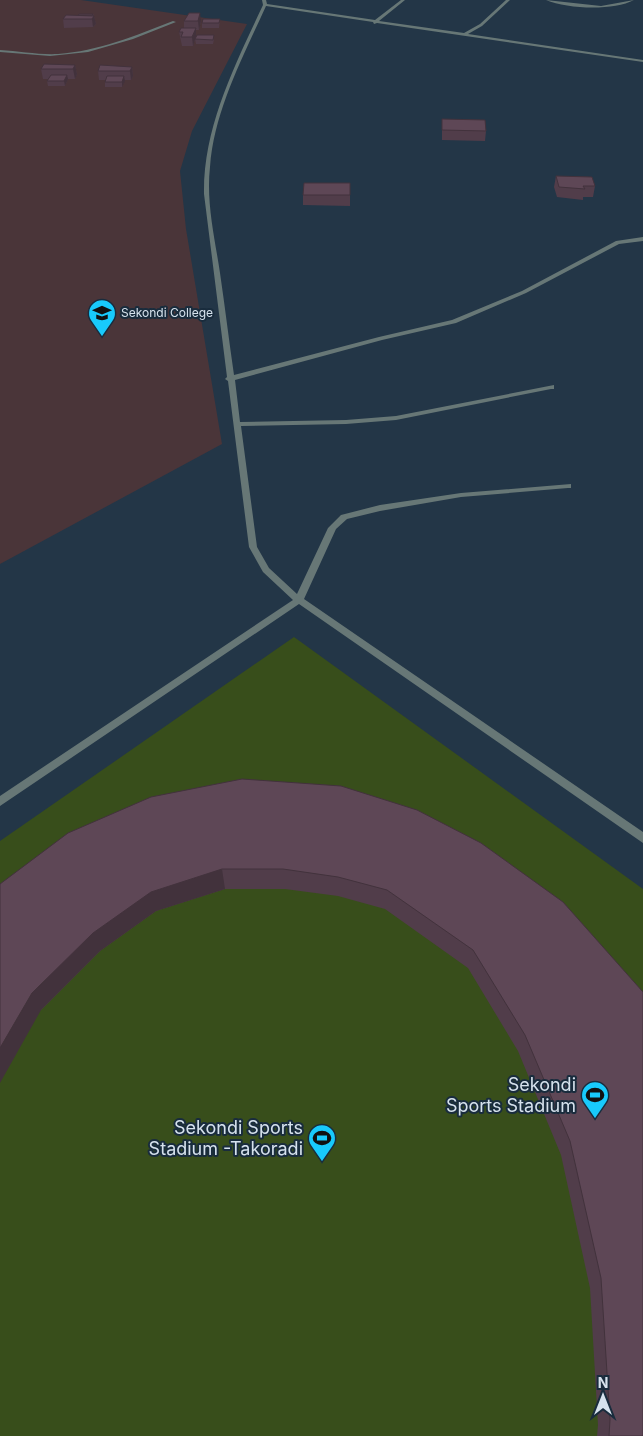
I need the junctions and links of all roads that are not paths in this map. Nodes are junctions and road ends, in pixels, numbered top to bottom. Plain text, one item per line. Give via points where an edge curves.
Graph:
1 (403, 0) edge
2 (508, 0) edge
3 (548, 0) edge
4 (632, 0) edge
5 (264, 3) edge
6 (174, 22) dead end
7 (374, 23) junction
8 (465, 34) junction
9 (0, 51) edge
10 (643, 61) edge
11 (643, 239) edge
12 (229, 379) junction
13 (551, 387) dead end
14 (238, 424) junction
15 (568, 486) dead end
16 (299, 600) junction
17 (0, 802) edge
18 (643, 838) edge

1 - 7 street
2 - 8 street via 486,22
3 - 4 street via 606,8
5 - 7 street
5 - 12 street via 217,120 207,166
6 - 9 street via 106,48 85,52 56,55
7 - 8 street
8 - 10 street
11 - 12 street via 618,242 524,292 454,322 380,338
12 - 14 street
13 - 14 street via 396,418
14 - 16 street via 253,546 263,570
15 - 16 street via 461,495 344,517 332,528
16 - 17 street
16 - 18 street

